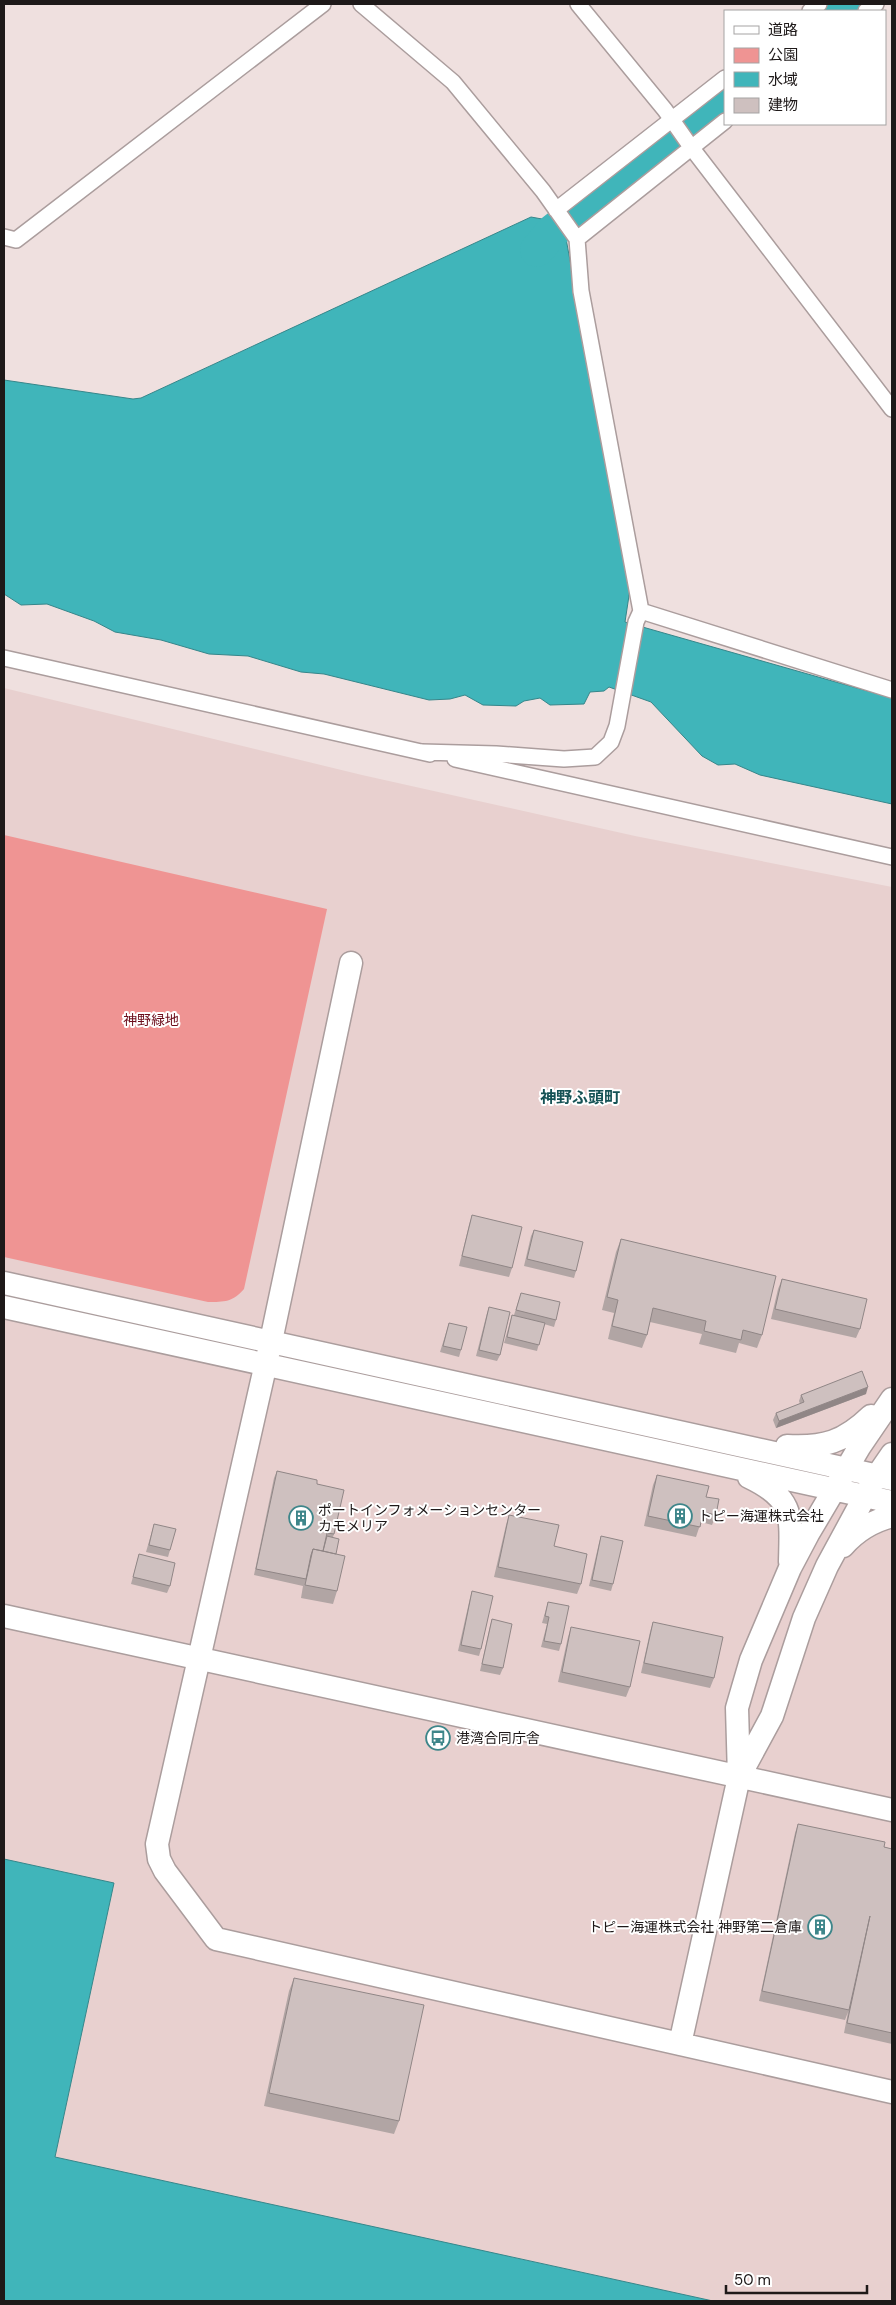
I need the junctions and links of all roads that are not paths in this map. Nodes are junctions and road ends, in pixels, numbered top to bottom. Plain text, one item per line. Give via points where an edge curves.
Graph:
1 (323, 4) edge
2 (361, 4) edge
3 (578, 4) edge
4 (724, 79) edge
5 (671, 120) junction
6 (724, 122) edge
7 (691, 147) junction
8 (556, 210) junction
9 (4, 237) edge
10 (576, 239) junction
11 (892, 409) edge
12 (639, 616) junction
13 (4, 658) edge
14 (892, 690) edge
15 (422, 752) junction
16 (892, 857) edge
17 (351, 963) dead end
18 (4, 1283) edge
19 (4, 1307) edge
20 (271, 1341) junction
21 (265, 1365) junction
22 (892, 1398) edge
23 (734, 1442) junction
24 (892, 1454) edge
25 (726, 1466) junction
26 (847, 1468) junction
27 (885, 1477) edge
28 (835, 1489) junction
29 (865, 1496) junction
30 (892, 1502) edge
31 (892, 1516) edge
32 (827, 1566) junction
33 (790, 1568) junction
34 (4, 1616) edge
35 (198, 1658) junction
36 (738, 1777) junction
37 (892, 1810) edge
38 (680, 2044) junction
39 (892, 2092) edge

1 - 9 street via 16,240
2 - 8 street via 453,82
3 - 5 street
4 - 5 street
5 - 7 street
5 - 8 street
6 - 7 street
7 - 10 street
7 - 11 street
8 - 10 street
10 - 12 street via 581,291
12 - 14 street
12 - 15 street via 611,742 595,758
13 - 15 street
15 - 16 street
17 - 20 street
18 - 20 street
19 - 21 street
20 - 21 street
20 - 23 street
21 - 25 street
21 - 35 street
22 - 23 street via 854,1431 825,1445
22 - 26 street
23 - 26 street
24 - 27 street
25 - 28 street
25 - 33 street via 775,1492 787,1509 791,1528
26 - 27 street
26 - 28 street
27 - 29 street
28 - 29 street
28 - 33 street
29 - 30 street
29 - 32 street
31 - 32 street via 852,1536
32 - 36 street via 804,1618 772,1716
33 - 36 street via 751,1660 737,1708
34 - 35 street
35 - 36 street
35 - 38 street via 157,1844 165,1871 216,1939
36 - 37 street
36 - 38 street
38 - 39 street

